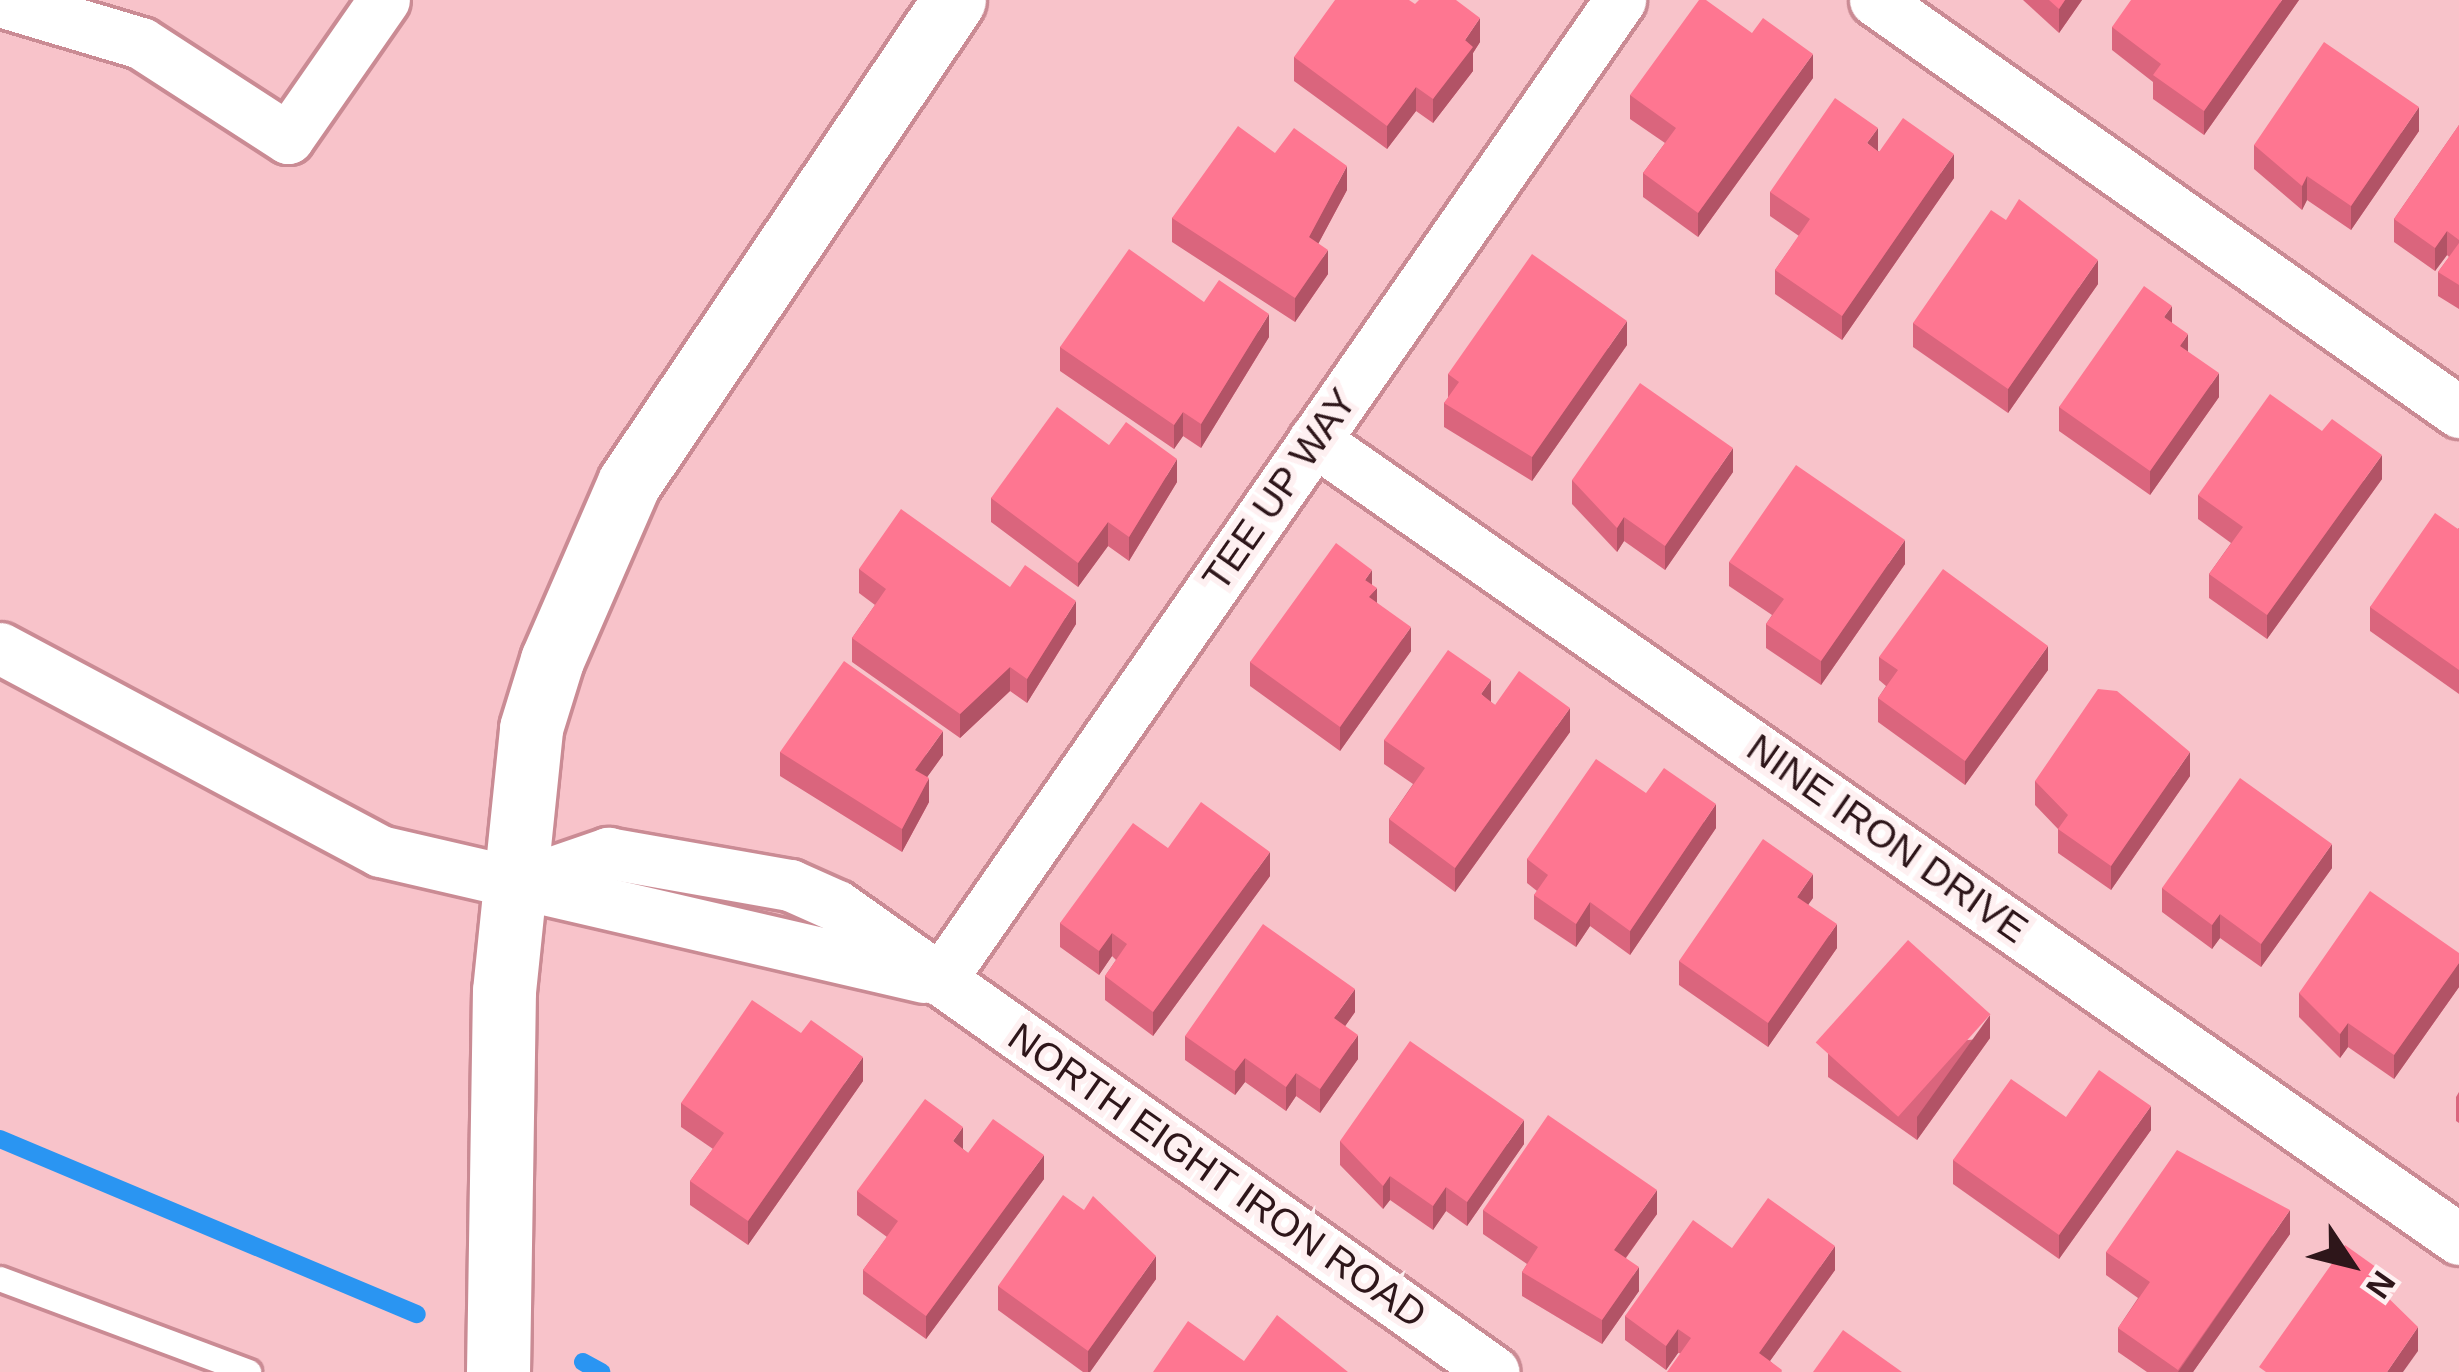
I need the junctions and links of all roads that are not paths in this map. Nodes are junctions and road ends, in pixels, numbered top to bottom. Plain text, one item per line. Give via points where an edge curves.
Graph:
1 (384, 0) edge
2 (954, 0) edge
3 (1620, 0) edge
4 (1875, 0) edge
5 (0, 1) edge
6 (2459, 412) edge
7 (1314, 440) junction
8 (0, 648) edge
9 (512, 886) junction
10 (940, 980) junction
11 (2459, 1238) edge
12 (0, 1279) edge
13 (249, 1372) edge
14 (498, 1372) edge
15 (1494, 1372) edge

1 - 5 street via 287,138 141,43
2 - 9 street via 719,341 610,521 531,728
3 - 7 street, TEE UP WAY
4 - 6 street
7 - 10 street, TEE UP WAY
7 - 11 street, NINE IRON DRIVE
8 - 9 street, NORTH EIGHT IRON ROAD via 314,821
9 - 10 street, NORTH EIGHT IRON ROAD
9 - 14 street
10 - 15 street, NORTH EIGHT IRON ROAD
12 - 13 lane

